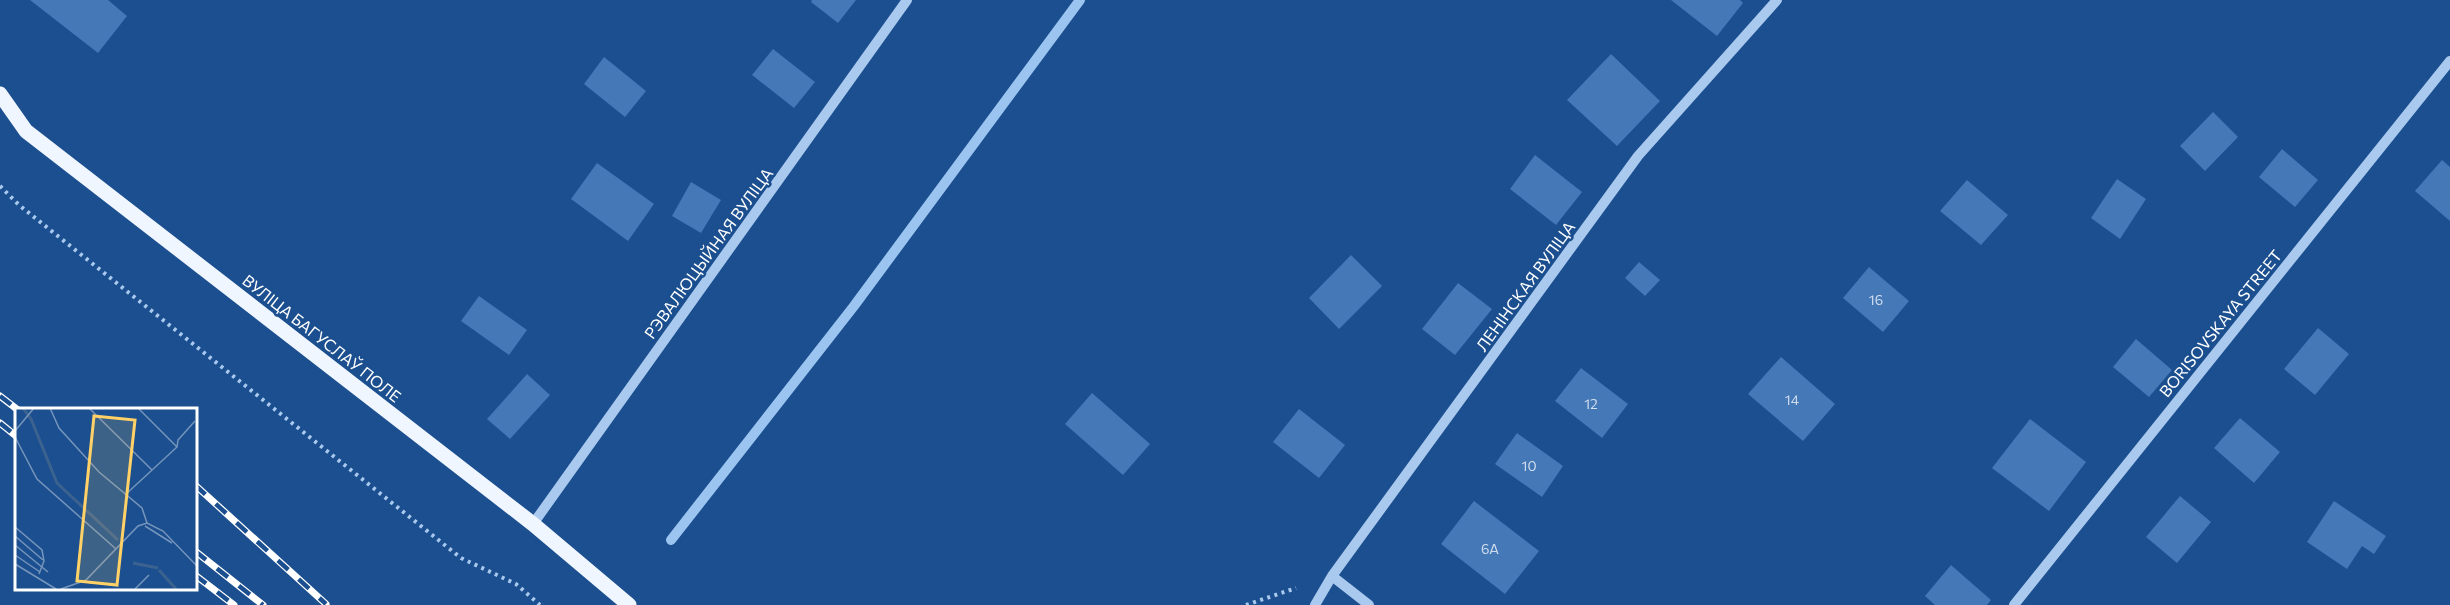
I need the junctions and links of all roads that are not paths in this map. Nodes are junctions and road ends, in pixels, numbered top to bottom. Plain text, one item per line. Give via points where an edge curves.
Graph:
1 (907, 0) edge
2 (1777, 0) edge
3 (2450, 61) edge
4 (0, 94) edge
5 (533, 524) junction
6 (1332, 576) junction
7 (628, 605) edge
8 (1315, 605) edge
9 (1369, 605) edge
10 (2014, 605) edge

1 - 5 street, РЭВАЛЮЦЫЙНАЯ ВУЛІЦА
2 - 6 street, ЛЕНІНСКАЯ ВУЛІЦА via 1638,156
3 - 10 street, BORISOVSKAYA STREET
4 - 5 main road, ВУЛІЦА БАГУСЛАЎ ПОЛЕ via 26,131
5 - 7 main road, ВУЛІЦА БАГУСЛАЎ ПОЛЕ
6 - 8 street, ЛЕНІНСКАЯ ВУЛІЦА
6 - 9 street

